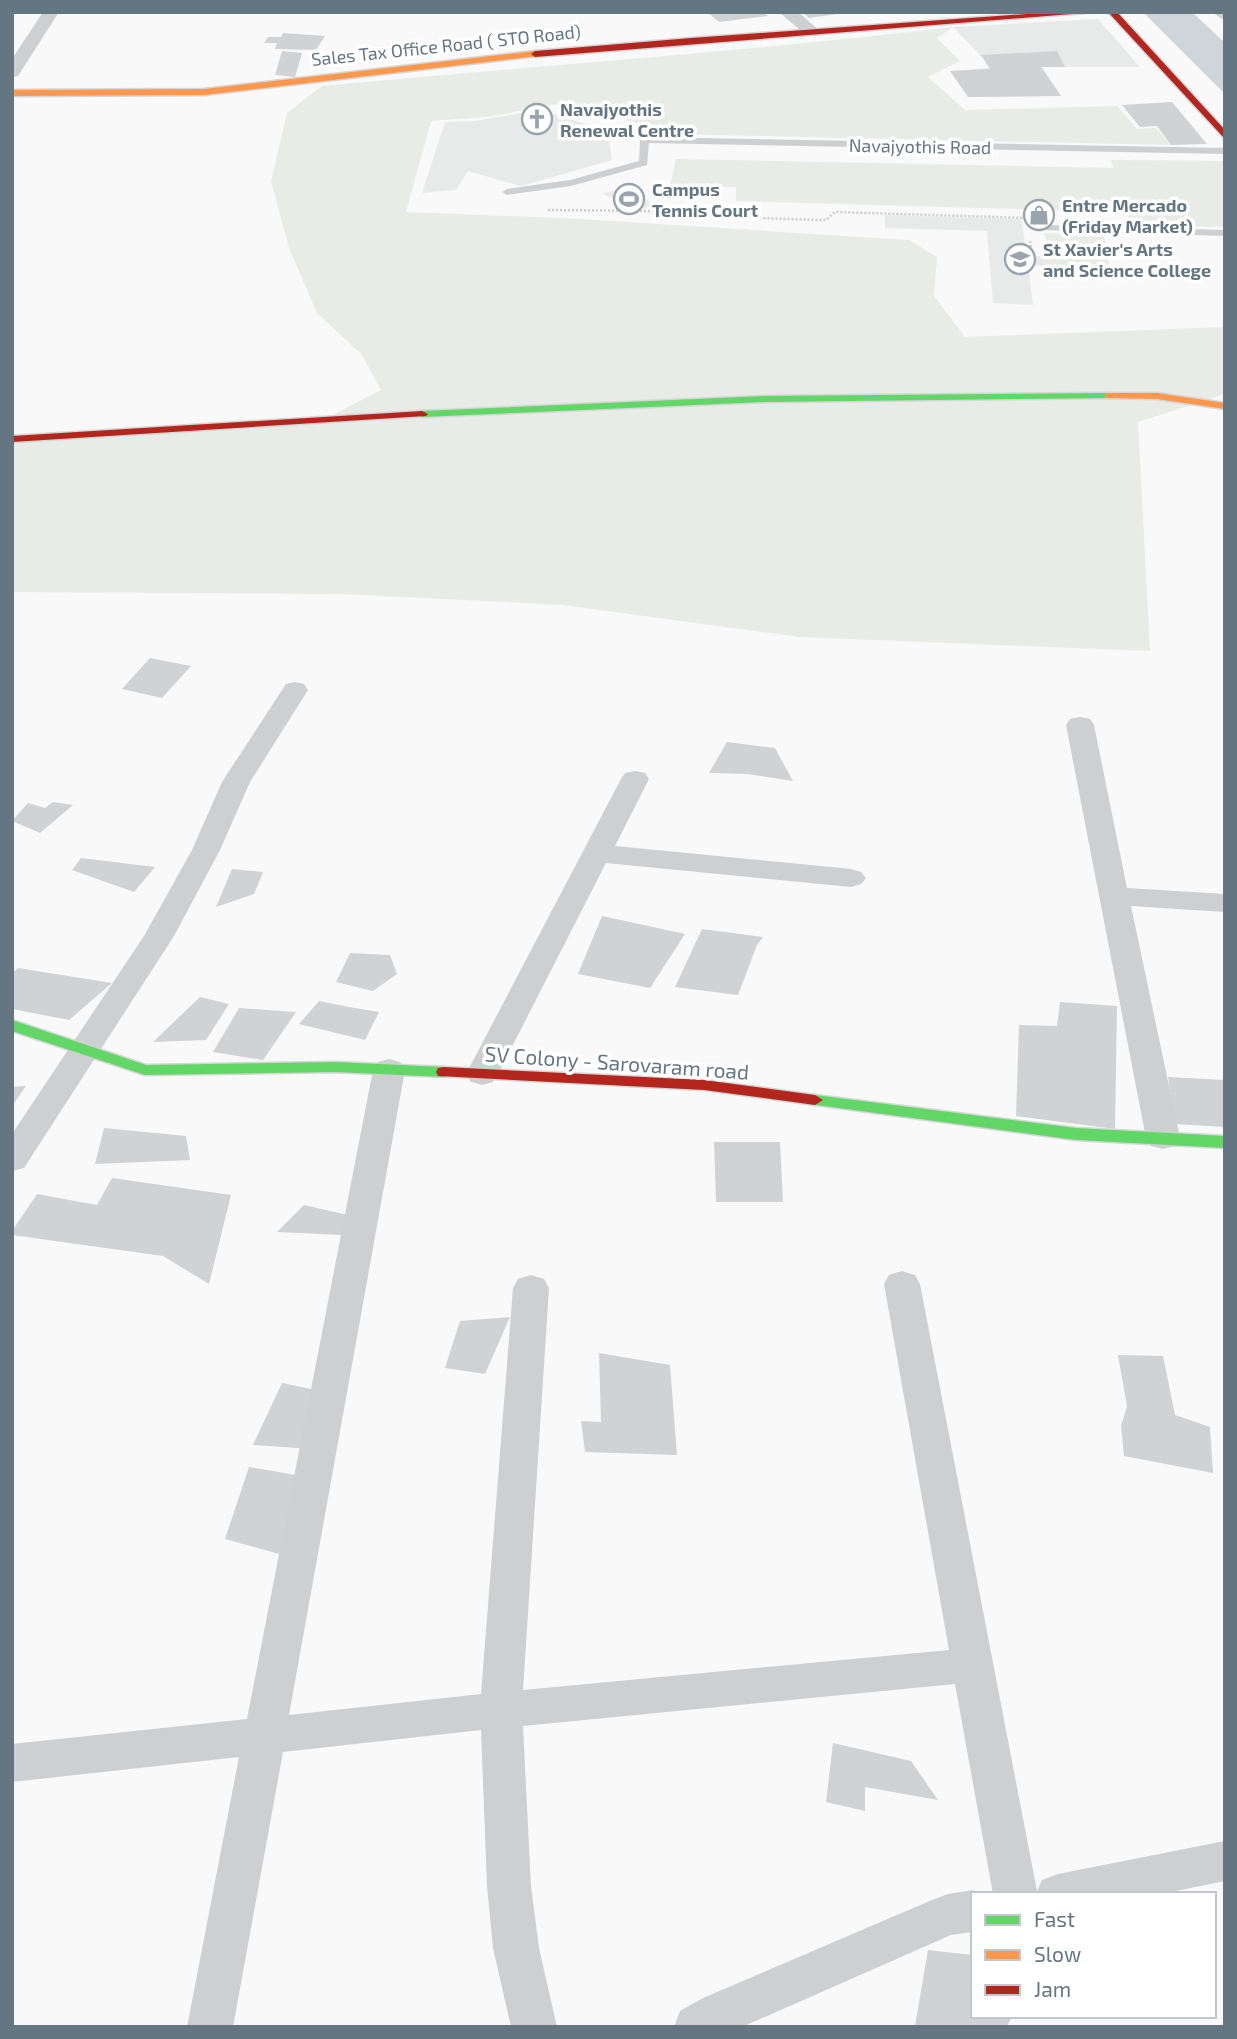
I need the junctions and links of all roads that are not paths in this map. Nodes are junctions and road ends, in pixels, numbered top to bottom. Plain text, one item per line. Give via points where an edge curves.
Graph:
1 (51, 12) edge
2 (786, 12) edge
3 (1093, 12) edge
4 (1112, 12) edge
5 (1220, 12) edge
6 (1225, 16) edge
7 (812, 31) junction
8 (12, 72) edge
9 (12, 93) edge
10 (1225, 136) edge
11 (1225, 151) edge
12 (507, 192) dead end
13 (1045, 228) dead end
14 (1225, 233) edge
15 (1225, 406) edge
16 (12, 439) edge
17 (295, 690) dead end
18 (1080, 725) dead end
19 (635, 779) dead end
20 (597, 853) junction
21 (851, 878) dead end
22 (1114, 896) junction
23 (1225, 903) edge
24 (12, 1025) edge
25 (82, 1049) junction
26 (389, 1070) junction
27 (482, 1074) junction
28 (1164, 1138) junction
29 (1225, 1142) edge
30 (12, 1160) edge
31 (902, 1284) dead end
32 (531, 1288) dead end
33 (973, 1665) junction
34 (501, 1710) junction
35 (262, 1736) junction
36 (12, 1763) edge
37 (1225, 1861) edge
38 (1015, 1892) edge
39 (1068, 1892) edge
40 (971, 1910) edge
41 (210, 2027) edge
42 (534, 2027) edge
43 (697, 2027) edge

1 - 8 street
2 - 7 street
3 - 7 street, Sales Tax Office Road ( STO Road)
4 - 10 street
5 - 6 street
7 - 9 street, Sales Tax Office Road ( STO Road) via 529,55 204,92
11 - 12 lane, Navajyothis Road via 1206,151 1208,156 1200,159 644,150 644,163 538,190
13 - 14 lane
15 - 16 street via 1157,396 688,401 299,419
17 - 25 street via 236,782 206,850 159,936
18 - 22 street
19 - 20 street
20 - 21 street
20 - 27 street
22 - 23 street
22 - 28 street
24 - 25 street, SV Colony - Sarovaram road
25 - 26 street, SV Colony - Sarovaram road via 145,1070
25 - 30 street
26 - 27 street, SV Colony - Sarovaram road
26 - 35 street
27 - 28 street, SV Colony - Sarovaram road via 704,1085 1076,1133
28 - 29 street, SV Colony - Sarovaram road
31 - 33 street
32 - 34 street
33 - 34 street
33 - 38 street
34 - 35 street
34 - 42 street via 509,1886 516,1948
35 - 36 street
35 - 41 street
37 - 39 street
40 - 43 street via 948,1915

